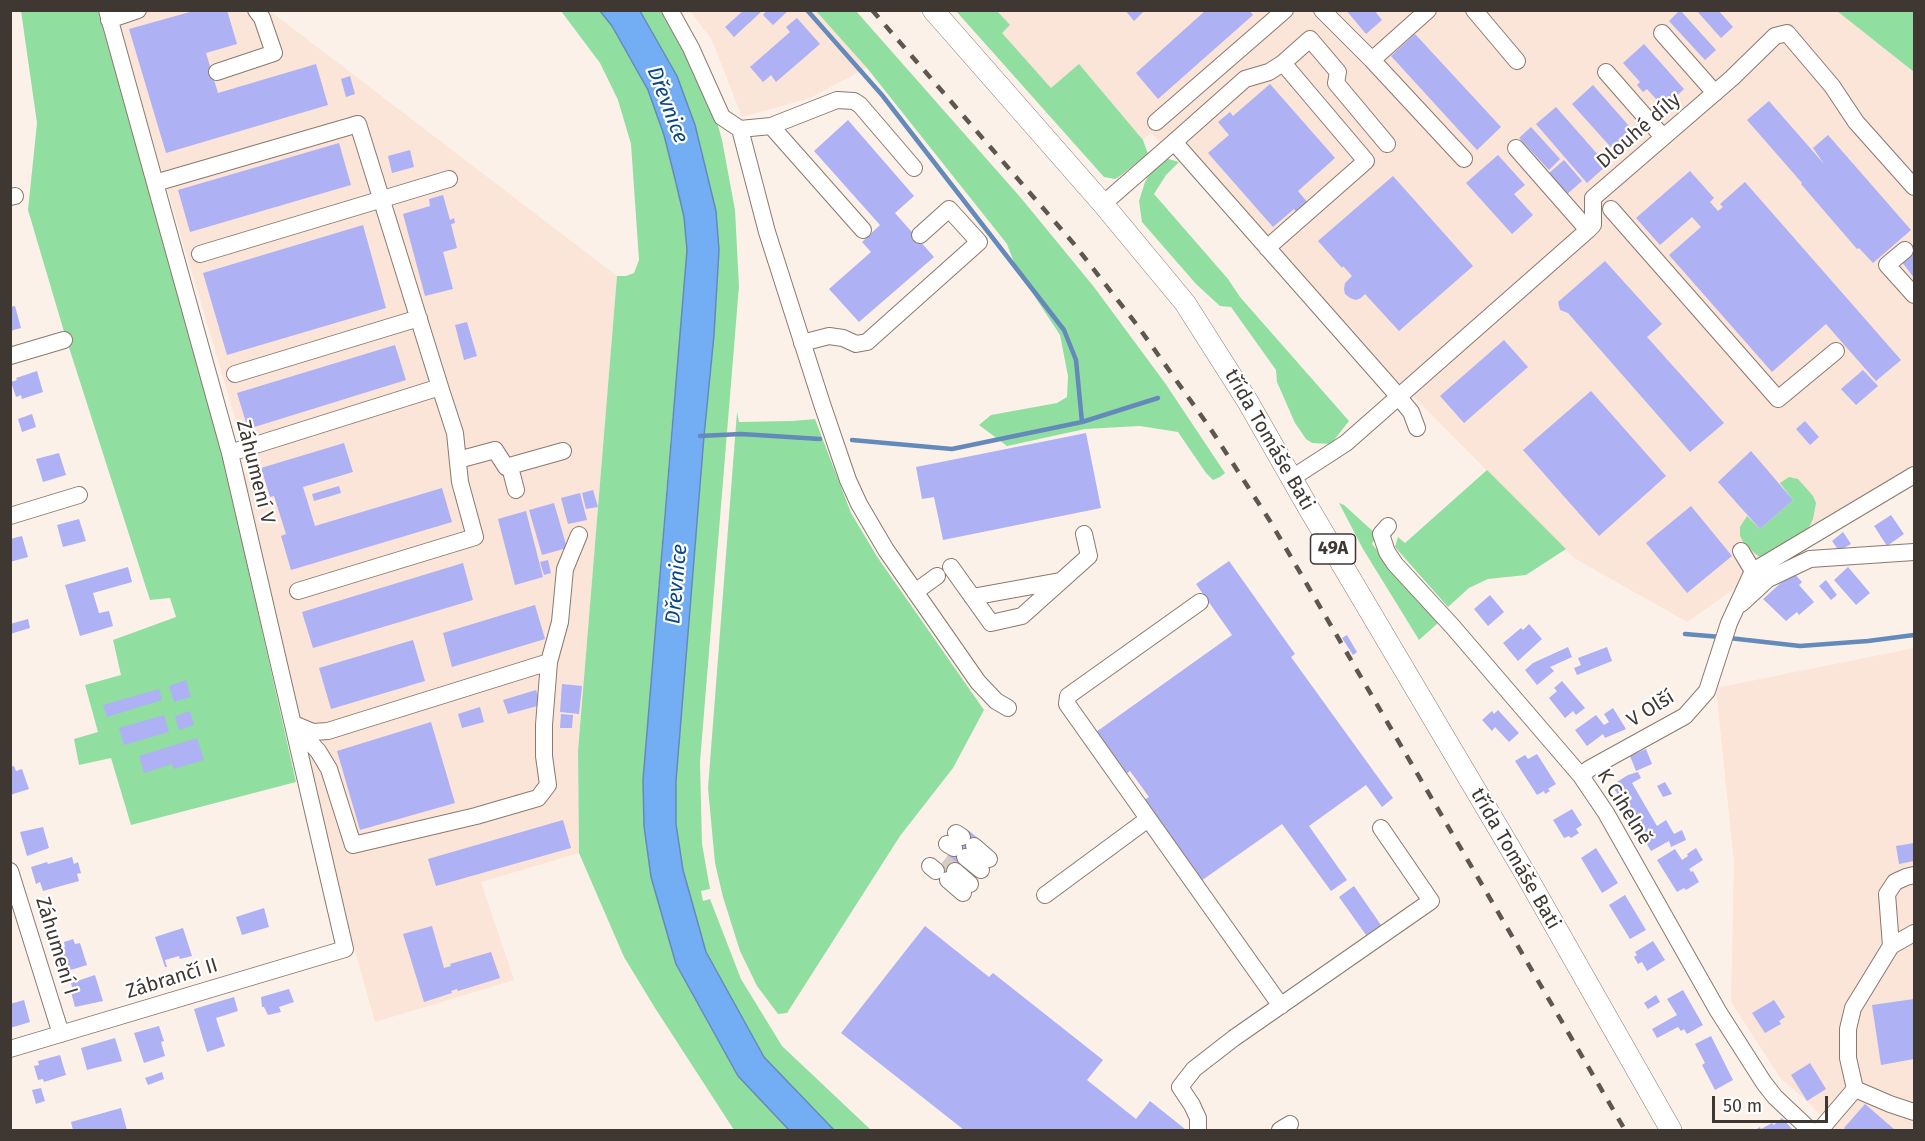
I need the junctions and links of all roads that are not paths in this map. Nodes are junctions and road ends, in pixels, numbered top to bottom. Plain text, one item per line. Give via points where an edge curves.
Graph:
1 (138, 10) edge
2 (256, 10) edge
3 (670, 10) edge
4 (933, 10) edge
5 (1285, 10) edge
6 (1322, 10) edge
7 (1428, 10) edge
8 (1474, 10) edge
9 (108, 15) edge
10 (1662, 33) dead end
11 (1372, 60) junction
12 (1517, 61) dead end
13 (1283, 63) junction
14 (217, 72) dead end
15 (1606, 72) dead end
16 (1715, 93) junction
17 (1156, 122) dead end
18 (771, 126) junction
19 (740, 129) junction
20 (1663, 137) junction
21 (1174, 142) junction
22 (1387, 144) dead end
23 (1516, 148) dead end
24 (1464, 159) dead end
25 (914, 168) dead end
26 (449, 179) dead end
27 (155, 183) junction
28 (1914, 187) edge
29 (382, 200) junction
30 (1102, 204) junction
31 (1611, 209) dead end
32 (1590, 228) junction
33 (863, 230) dead end
34 (920, 235) dead end
35 (1267, 248) junction
36 (1905, 250) dead end
37 (200, 254) dead end
38 (1914, 295) edge
39 (419, 318) junction
40 (64, 340) dead end
41 (802, 343) junction
42 (1836, 351) dead end
43 (10, 356) edge
44 (235, 374) dead end
45 (440, 387) junction
46 (1405, 392) junction
47 (1418, 428) dead end
48 (563, 451) dead end
49 (230, 453) junction
50 (458, 460) junction
51 (510, 467) junction
52 (1914, 475) edge
53 (1292, 477) junction
54 (516, 490) dead end
55 (79, 495) dead end
56 (10, 516) edge
57 (1388, 526) dead end
58 (1084, 534) dead end
59 (579, 535) dead end
60 (1741, 551) dead end
61 (1914, 552) edge
62 (1753, 571) junction
63 (1061, 581) junction
64 (298, 591) dead end
65 (915, 592) junction
66 (972, 597) junction
67 (1200, 602) dead end
68 (1729, 623) junction
69 (549, 662) junction
70 (1008, 708) dead end
71 (293, 724) junction
72 (1581, 776) junction
73 (1148, 819) junction
74 (1381, 828) dead end
75 (960, 844) dead end
76 (985, 864) dead end
77 (941, 868) tunnel mouth
78 (10, 871) edge
79 (1914, 875) edge
80 (966, 888) dead end
81 (1046, 895) dead end
82 (1914, 933) edge
83 (1891, 946) junction
84 (345, 949) joint
85 (1281, 1006) junction
86 (61, 1034) junction
87 (10, 1049) edge
88 (1855, 1089) junction
89 (1914, 1112) edge
90 (1197, 1131) edge
91 (1671, 1131) edge
92 (1810, 1131) edge
93 (1820, 1131) edge

1 - 9 street
2 - 14 street via 274,53
3 - 19 street via 692,48 722,117
4 - 30 main road, třída Tomáše Bati / 49A
5 - 17 street
6 - 11 street
7 - 11 street
8 - 12 street
9 - 27 street, Záhumení V
10 - 16 street
11 - 24 street
13 - 21 street via 1245,79
13 - 22 street via 1310,39 1338,72 1336,83
13 - 35 street via 1366,161
15 - 20 street
16 - 20 street, Dlouhé díly
16 - 28 street, Dlouhé díly via 1774,36 1787,33 1832,86 1856,122
18 - 19 street
18 - 25 street via 837,100 854,101
18 - 33 street
19 - 41 street via 766,232
20 - 32 street, Dlouhé díly via 1593,198
21 - 30 street
21 - 35 street
23 - 32 street
26 - 29 street
27 - 29 street via 358,124
27 - 49 street, Záhumení V
29 - 37 street
29 - 39 street
30 - 53 main road, třída Tomáše Bati / 49A via 1185,303
31 - 42 street via 1778,399
32 - 46 street
34 - 41 street via 949,209 979,242 867,342 856,344 829,336
35 - 46 street
36 - 38 street via 1887,265
39 - 44 street
39 - 45 street
40 - 43 street
41 - 65 street via 848,480 886,550
45 - 49 street
45 - 50 street via 455,433
46 - 47 street
46 - 53 street via 1346,443
48 - 51 street
49 - 71 street, Záhumení V
50 - 51 street via 495,450
50 - 64 street via 475,537
51 - 54 street
52 - 62 street
53 - 91 main road, třída Tomáše Bati / 49A
55 - 56 street
57 - 72 street, K Cihelně via 1381,534 1395,564
58 - 63 street via 1089,556
59 - 69 street via 564,569 560,622
60 - 62 street
61 - 68 street, V Olší via 1810,559 1768,579 1744,600
62 - 68 street, V Olší
63 - 66 street
63 - 66 street via 1022,616 991,623
65 - 66 street via 944,572
65 - 70 street via 978,682
67 - 73 street via 1066,700
68 - 72 street, V Olší via 1707,691 1685,716
69 - 71 street via 328,731 313,732
69 - 71 street via 544,725 548,785 538,798 476,816 353,845 329,769
71 - 84 street, Záhumení V
72 - 92 street, K Cihelně via 1764,1083
73 - 81 street
73 - 85 street
74 - 85 street via 1431,901
75 - 76 street
77 - 80 street
78 - 86 street, Záhumení I
79 - 83 street via 1895,882 1887,894
82 - 83 street
83 - 88 street via 1850,1019 1848,1058
84 - 86 street, Zábrančí II
85 - 90 street via 1194,1069 1180,1087 1198,1118
86 - 87 street, Zábrančí II
88 - 89 street
88 - 93 street

